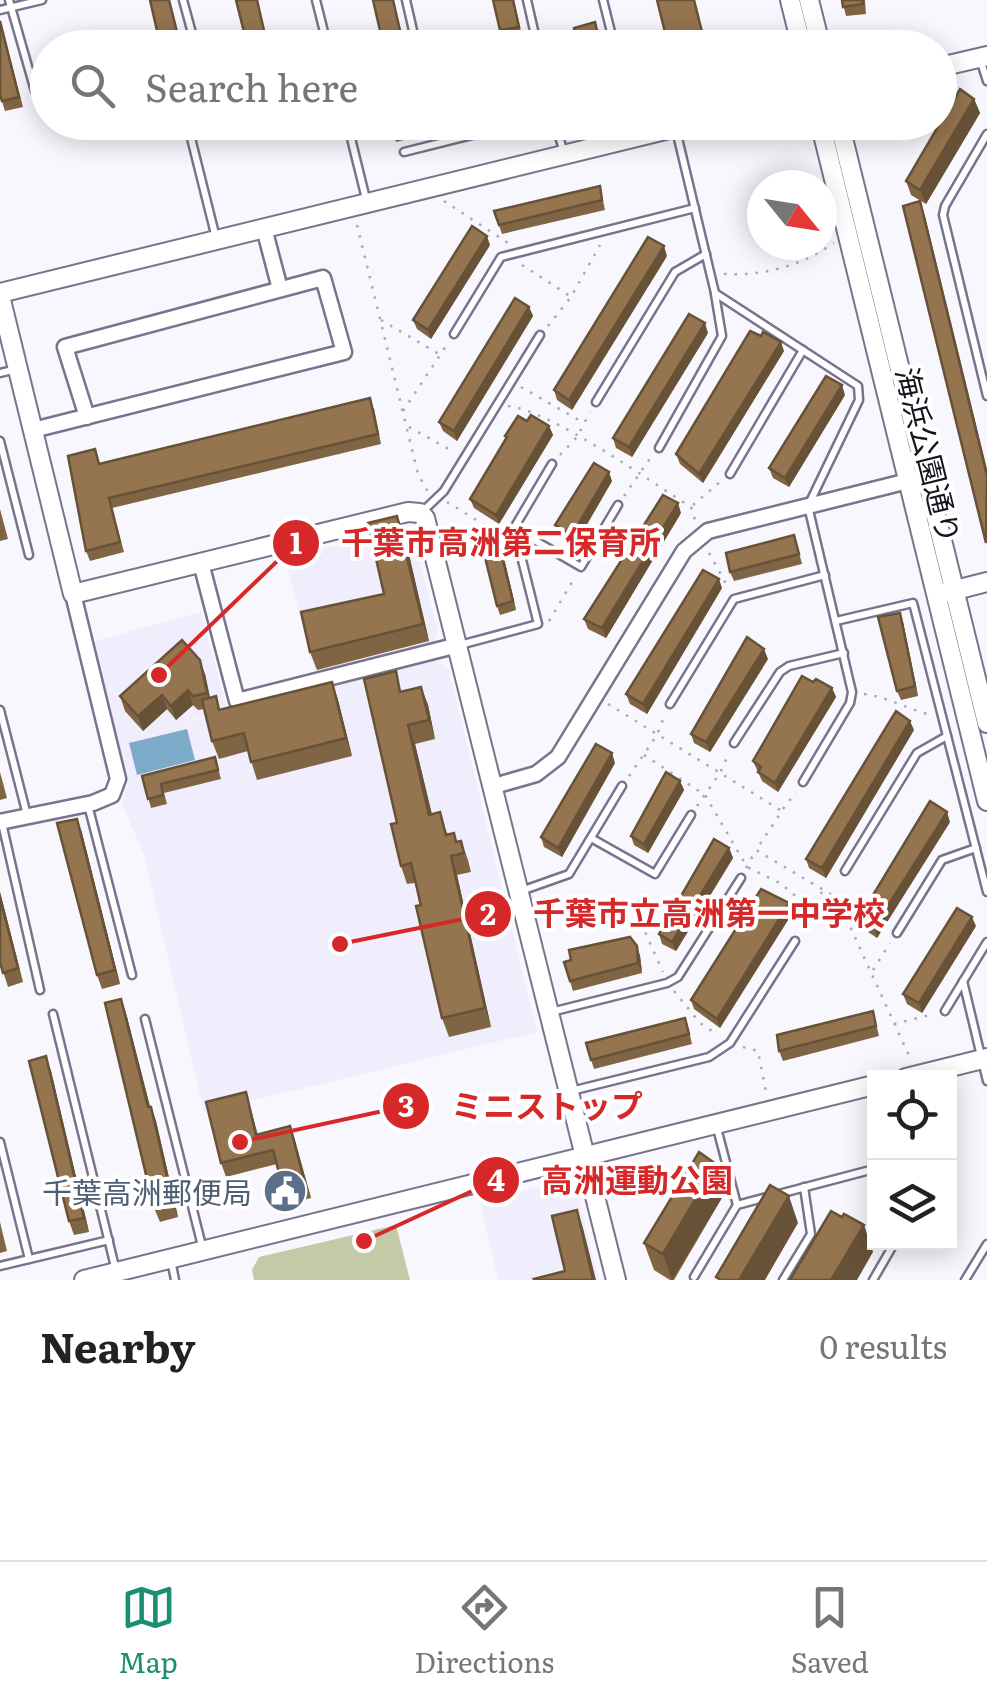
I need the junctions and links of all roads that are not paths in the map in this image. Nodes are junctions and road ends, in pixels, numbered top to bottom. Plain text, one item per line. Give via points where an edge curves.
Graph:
1 (42, 0) edge
2 (184, 0) edge
3 (316, 0) edge
4 (406, 0) edge
5 (527, 0) edge
6 (603, 0) edge
7 (790, 0) edge
8 (809, 0) edge
9 (10, 4) edge
10 (0, 10) edge
11 (192, 30) edge
12 (324, 30) edge
13 (412, 30) edge
14 (534, 30) edge
15 (610, 30) edge
16 (798, 30) edge
17 (816, 30) edge
18 (984, 57) edge
19 (957, 63) edge
20 (30, 74) edge
21 (987, 81) edge
22 (987, 134) edge
23 (191, 140) edge
24 (350, 140) edge
25 (452, 140) edge
26 (560, 140) edge
27 (607, 140) edge
28 (679, 140) edge
29 (824, 140) edge
30 (843, 140) edge
31 (404, 152) dead end
32 (564, 155) junction
33 (360, 204) junction
34 (695, 208) junction
35 (264, 228) junction
36 (216, 240) junction
37 (706, 254) junction
38 (280, 290) junction
39 (715, 293) junction
40 (0, 294) edge
41 (454, 334) road end
42 (540, 336) road end
43 (803, 350) junction
44 (9, 371) edge
45 (987, 396) edge
46 (596, 402) road end
47 (86, 417) junction
48 (33, 430) junction
49 (0, 442) edge
50 (658, 448) road end
51 (552, 464) road end
52 (730, 474) road end
53 (916, 479) junction
54 (431, 504) junction
55 (618, 506) road end
56 (808, 506) junction
57 (514, 528) junction
58 (29, 555) dead end
59 (202, 562) junction
60 (825, 576) junction
61 (987, 582) edge
62 (944, 593) junction
63 (73, 594) junction
64 (836, 621) junction
65 (458, 645) junction
66 (844, 653) junction
67 (670, 704) road end
68 (0, 710) edge
69 (987, 724) edge
70 (947, 736) junction
71 (734, 743) road end
72 (803, 782) road end
73 (494, 786) junction
74 (622, 786) road end
75 (987, 801) edge
76 (88, 804) junction
77 (691, 814) road end
78 (28, 816) junction
79 (1, 822) edge
80 (591, 838) junction
81 (976, 848) junction
82 (845, 872) dead end
83 (740, 878) road end
84 (520, 891) junction
85 (987, 892) edge
86 (897, 934) road end
87 (795, 941) road end
88 (987, 942) edge
89 (132, 975) dead end
90 (964, 981) junction
91 (40, 990) dead end
92 (945, 1011) road end
93 (550, 1012) junction
94 (53, 1014) dead end
95 (145, 1019) dead end
96 (985, 1058) edge
97 (936, 1070) edge
98 (987, 1081) edge
99 (867, 1087) edge
100 (570, 1092) junction
101 (716, 1124) junction
102 (0, 1142) edge
103 (586, 1156) junction
104 (867, 1171) edge
105 (804, 1187) junction
106 (737, 1204) junction
107 (109, 1240) junction
108 (987, 1244) edge
109 (890, 1250) edge
110 (204, 1251) junction
111 (29, 1259) junction
112 (171, 1259) junction
113 (0, 1266) edge
114 (116, 1272) junction
115 (694, 1277) dead end
116 (84, 1280) edge
117 (175, 1280) edge
118 (616, 1280) edge
119 (783, 1280) edge
120 (873, 1280) edge
121 (965, 1280) edge

1 - 9 lane
2 - 11 lane
3 - 12 lane
4 - 13 lane
5 - 14 lane
6 - 15 lane
7 - 16 street
8 - 17 street
9 - 10 lane
9 - 20 lane
18 - 19 street
18 - 21 lane
22 - 45 lane via 943,215
23 - 36 lane
24 - 33 lane
25 - 31 lane
26 - 32 lane
27 - 32 street
28 - 34 lane
29 - 53 street, 海浜公園通り
30 - 53 street, 海浜公園通り
32 - 33 street
33 - 35 street
34 - 37 lane
34 - 41 lane via 501,258
35 - 36 street
35 - 38 street
36 - 40 street
37 - 39 lane
37 - 46 lane via 675,272
38 - 47 street via 65,347
38 - 47 street via 323,278 344,352
39 - 43 lane
39 - 50 lane via 722,336
40 - 44 street
42 - 54 lane
43 - 52 lane
43 - 56 lane via 858,386 859,400
44 - 48 street
47 - 48 street
48 - 63 street
49 - 58 lane
51 - 57 lane
53 - 56 street
53 - 62 street, 海浜公園通り
54 - 59 street
54 - 65 street via 428,525
55 - 57 lane via 581,567
56 - 60 lane
56 - 73 street via 700,536 558,757 536,774
57 - 65 lane via 538,624
59 - 63 street
59 - 65 street via 237,701
60 - 64 lane
60 - 67 lane via 734,600
61 - 62 street
62 - 69 street, 海浜公園通り
62 - 75 street, 海浜公園通り
63 - 76 street via 118,780 112,794
64 - 66 lane
64 - 70 lane via 913,603
65 - 73 street
66 - 71 lane via 780,672
66 - 72 lane via 850,703
68 - 78 lane
70 - 81 lane
70 - 82 lane via 918,752
73 - 84 street
74 - 80 lane
76 - 78 street
76 - 89 lane
77 - 80 lane via 655,874
78 - 79 street
79 - 91 lane
80 - 84 lane via 569,874
81 - 85 lane
81 - 86 lane via 942,860
83 - 93 lane via 678,977
84 - 93 street
87 - 100 lane via 730,1043 709,1058
88 - 90 lane
90 - 92 lane
90 - 96 lane
93 - 100 street
94 - 107 lane
95 - 110 lane
96 - 97 street
96 - 98 lane
99 - 101 street
100 - 103 street
101 - 103 street
101 - 106 lane
102 - 111 lane
103 - 110 street
103 - 118 street
104 - 105 lane
105 - 106 lane
105 - 119 lane via 810,1234
106 - 115 lane
107 - 111 lane
107 - 114 lane
108 - 121 lane
109 - 120 lane
110 - 112 street
111 - 113 lane
112 - 114 street
112 - 117 lane
114 - 116 street

